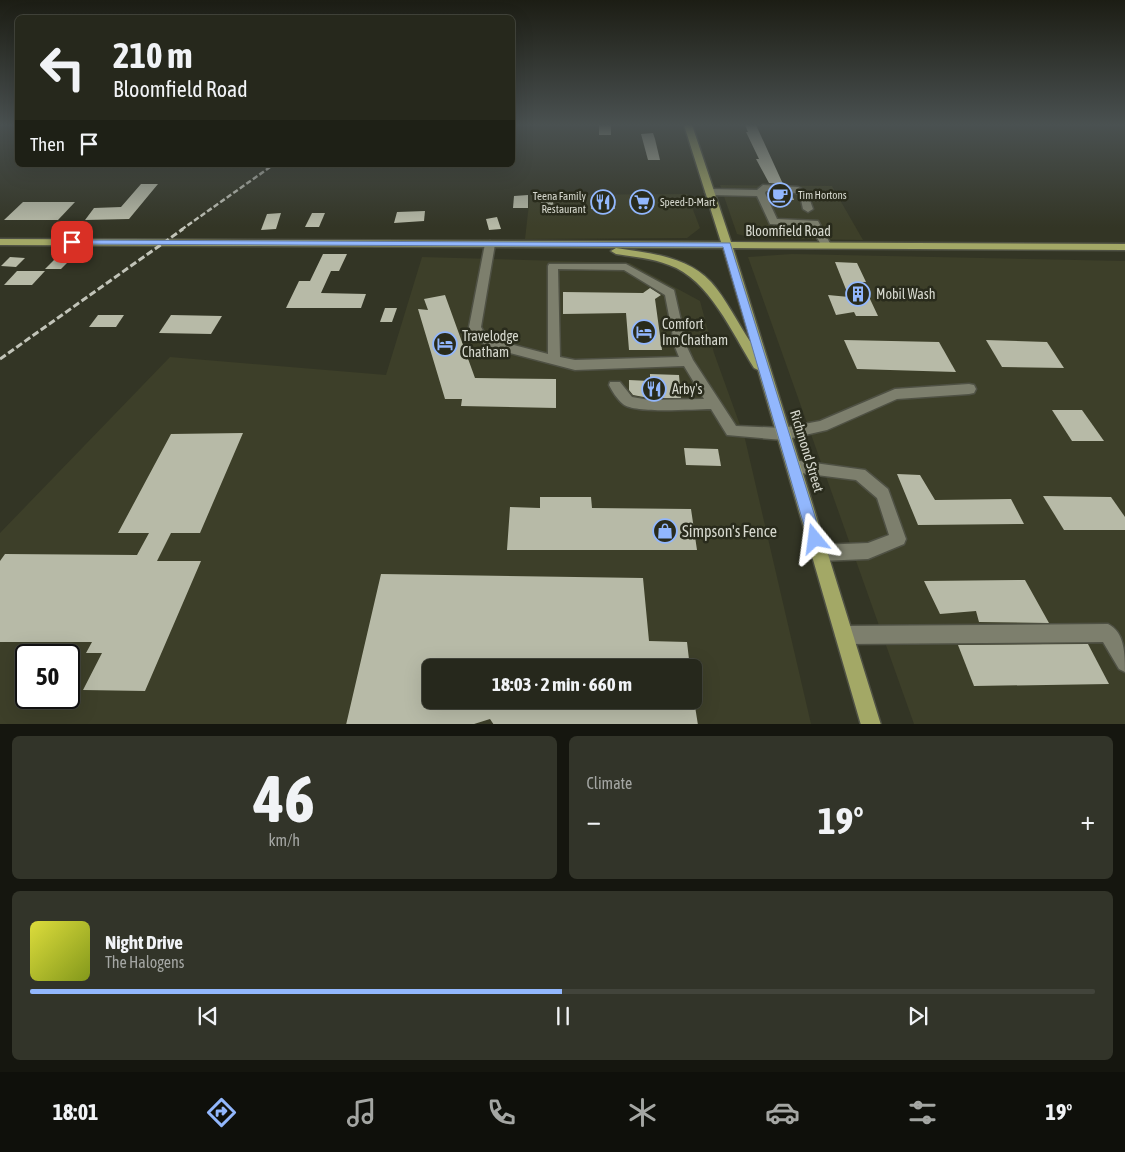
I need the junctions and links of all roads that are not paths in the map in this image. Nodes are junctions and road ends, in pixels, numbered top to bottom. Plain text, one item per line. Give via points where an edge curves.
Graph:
1 (699, 159) edge
2 (710, 192) junction
3 (760, 192) junction
4 (808, 209) dead end
5 (0, 242) edge
6 (490, 244) junction
7 (571, 244) junction
8 (727, 245) junction
9 (826, 246) junction
10 (1125, 247) edge
11 (554, 360) junction
12 (687, 361) junction
13 (767, 379) junction
14 (615, 385) dead end
15 (969, 389) dead end
16 (714, 404) junction
17 (783, 434) junction
18 (793, 466) junction
19 (819, 552) junction
20 (844, 635) junction
21 (1125, 663) edge
22 (870, 724) edge

1 - 2 main road, Richmond Street
2 - 3 lane
2 - 8 main road, Richmond Street
3 - 4 lane via 763,188 798,190 804,194
3 - 9 lane via 773,222 815,223
5 - 6 main road, Bloomfield Road
6 - 7 main road, Bloomfield Road
6 - 11 lane via 475,327 480,337 498,346
7 - 8 main road, Bloomfield Road
7 - 13 main road via 656,257 693,272 708,285
8 - 9 main road, Bloomfield Road
8 - 13 main road, Richmond Street
9 - 10 main road, Bloomfield Road
11 - 12 lane via 575,365
11 - 12 lane via 554,266 603,266 626,267 670,293
12 - 16 lane
13 - 17 main road, Richmond Street
14 - 16 lane via 628,401
15 - 17 lane via 895,394 822,426
16 - 17 lane via 732,431
17 - 18 main road, Richmond Street
18 - 19 main road, Richmond Street
18 - 19 lane via 860,474 883,494 898,539 868,551
19 - 20 main road, Richmond Street
20 - 21 lane via 1108,633
20 - 22 main road, Richmond Street

